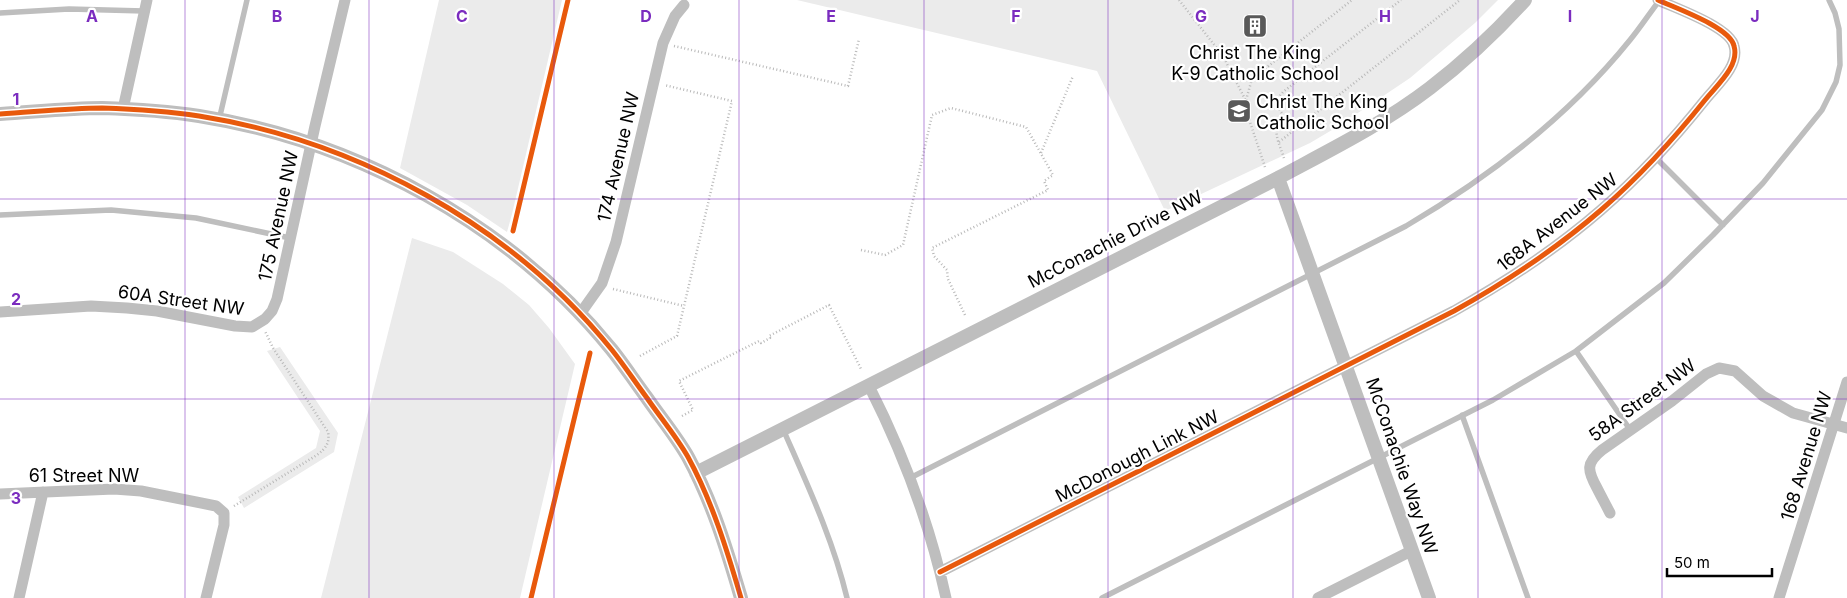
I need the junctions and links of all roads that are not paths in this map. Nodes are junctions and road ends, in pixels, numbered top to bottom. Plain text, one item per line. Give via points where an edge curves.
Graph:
1 (247, 0) edge
2 (345, 0) edge
3 (1526, 0) edge
4 (1658, 0) edge
5 (1829, 0) edge
6 (684, 5) dead end
7 (145, 6) edge
8 (0, 13) edge
9 (122, 109) junction
10 (0, 114) edge
11 (219, 120) junction
12 (311, 143) junction
13 (1655, 157) junction
14 (1278, 178) junction
15 (0, 215) edge
16 (1723, 224) junction
17 (292, 238) junction
18 (1312, 274) junction
19 (0, 312) edge
20 (580, 314) junction
21 (263, 321) joint
22 (1576, 351) junction
23 (1346, 366) junction
24 (1847, 382) edge
25 (869, 386) junction
26 (1462, 415) junction
27 (1833, 425) junction
28 (1847, 428) edge
29 (783, 429) junction
30 (1630, 430) junction
31 (1380, 458) junction
32 (696, 474) junction
33 (910, 478) junction
34 (43, 492) junction
35 (0, 494) edge
36 (1610, 513) dead end
37 (1411, 551) junction
38 (940, 572) junction
39 (19, 598) edge
40 (206, 598) edge
41 (741, 598) edge
42 (847, 598) edge
43 (946, 598) edge
44 (1102, 598) edge
45 (1318, 598) edge
46 (1429, 598) edge
47 (1528, 598) edge
48 (1779, 598) edge

1 - 11 lane
2 - 12 street, 175 Avenue NW
3 - 14 street, McConachie Drive NW via 1493,35 1429,88 1370,127
4 - 13 street, 168A Avenue NW via 1720,29 1730,37 1734,46 1732,65 1724,77
4 - 18 lane via 1604,71 1524,147 1443,204
5 - 16 lane via 1839,29 1840,48 1840,65 1831,96 1763,183
6 - 20 street, 174 Avenue NW via 663,43 607,271
7 - 8 lane
7 - 9 street
9 - 10 street
9 - 11 street
11 - 12 street
12 - 17 street, 175 Avenue NW
12 - 20 street via 391,177 462,217 507,249
13 - 16 lane
13 - 23 street, 168A Avenue NW via 1600,211 1527,266 1454,311
14 - 18 street, McConachie Way NW
14 - 25 street, McConachie Drive NW
15 - 17 lane via 120,210 196,218
16 - 22 lane via 1664,283
17 - 21 street, 175 Avenue NW via 277,299
18 - 23 street, McConachie Way NW
18 - 33 lane
19 - 21 street, 60A Street NW via 92,306 157,311 235,326 252,327
20 - 32 street via 634,379 678,441
22 - 26 lane via 1530,380
22 - 30 lane
23 - 31 street, McConachie Way NW
23 - 38 street, McDonough Link NW
24 - 27 street, 168 Avenue NW
25 - 29 street, McConachie Drive NW
25 - 33 street
26 - 31 lane
26 - 47 lane
27 - 28 street, 58A Street NW
27 - 30 street, 58A Street NW via 1793,413 1763,396 1735,371 1719,368 1706,374
27 - 48 street, 168 Avenue NW
29 - 32 street, McConachie Drive NW
29 - 42 lane via 812,494
30 - 36 street, 58A Street NW via 1592,458 1590,464 1591,477
31 - 37 street, McConachie Way NW
31 - 44 lane
32 - 41 street
33 - 38 street
34 - 35 street, 61 Street NW
34 - 39 street
34 - 40 street, 61 Street NW via 141,491 216,506 224,512 224,525
37 - 45 street
37 - 46 street, McConachie Way NW
38 - 43 street

